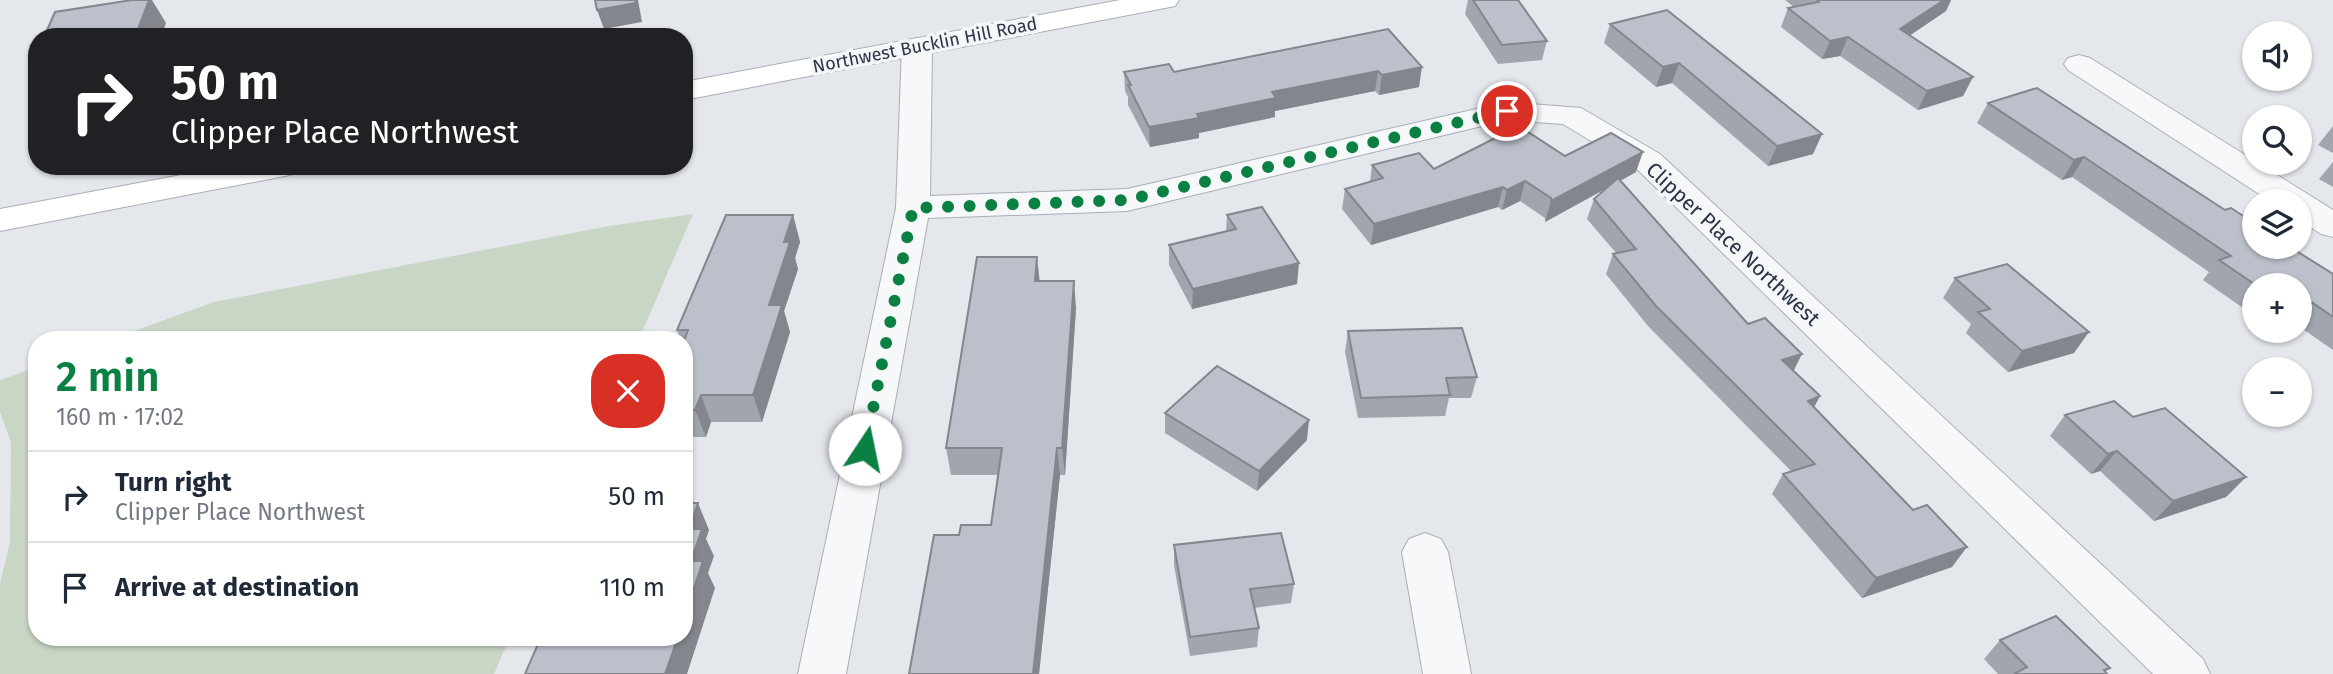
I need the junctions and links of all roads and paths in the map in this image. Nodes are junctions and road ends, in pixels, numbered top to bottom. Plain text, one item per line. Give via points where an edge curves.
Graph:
1 (1165, 0) edge
2 (917, 47) junction
3 (2080, 64) dead end
4 (693, 89) edge
5 (238, 175) edge
6 (2275, 189) edge
7 (913, 208) junction
8 (2312, 213) edge
9 (0, 220) edge
10 (2333, 226) edge
11 (1425, 552) dead end
12 (822, 674) edge
13 (1447, 674) edge
14 (2186, 674) edge

1 - 2 main road, Northwest Bucklin Hill Road
2 - 4 main road, Northwest Bucklin Hill Road
2 - 7 street
3 - 6 street
5 - 9 main road
7 - 12 street
7 - 14 street, Clipper Place Northwest via 1127,200 1507,111 1570,115 1648,161
8 - 10 street
11 - 13 street

